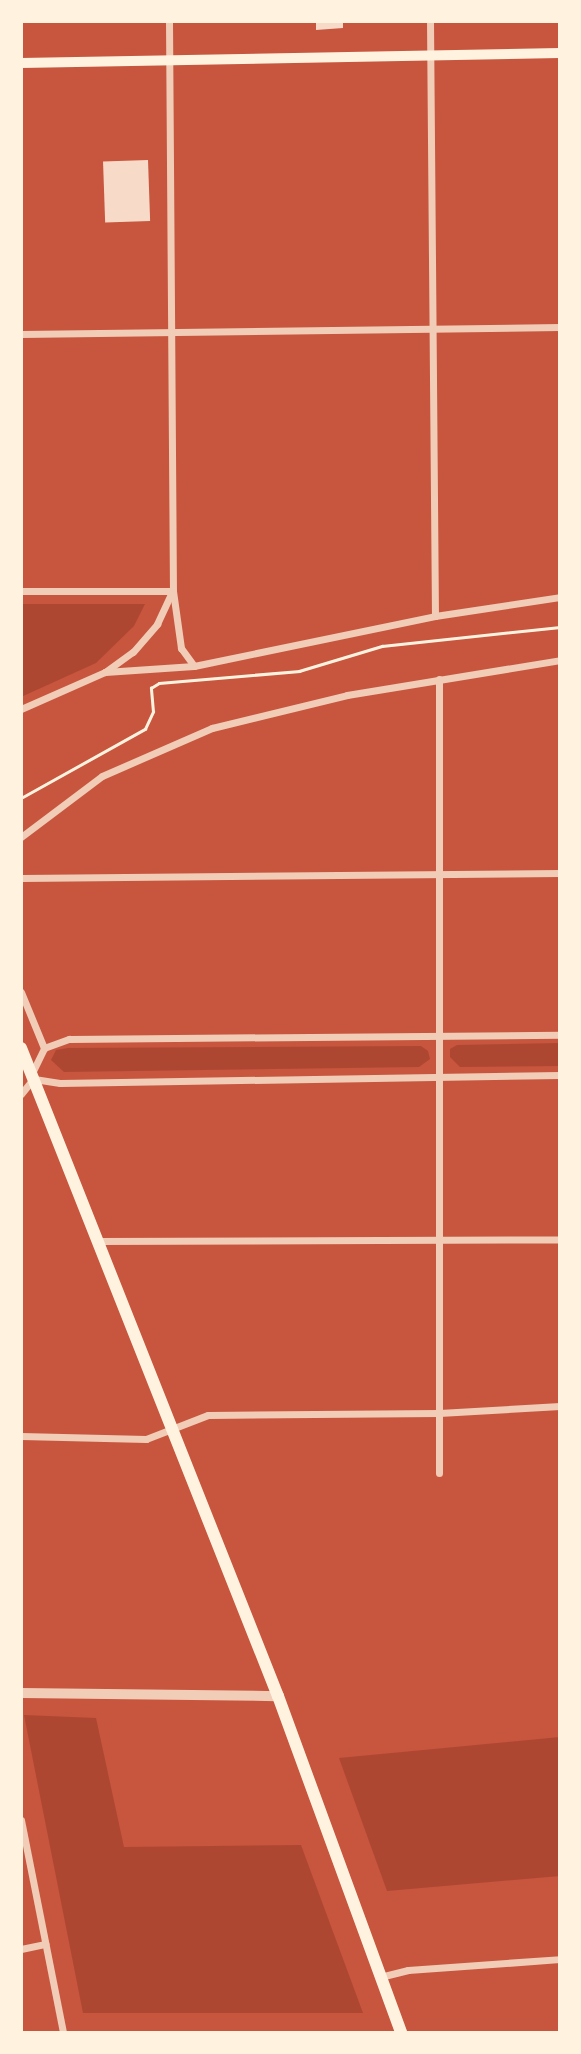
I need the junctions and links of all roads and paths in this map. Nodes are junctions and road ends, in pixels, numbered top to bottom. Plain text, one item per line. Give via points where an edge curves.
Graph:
1 (169, 21) edge
2 (430, 21) edge
3 (560, 53) edge
4 (430, 55) junction
5 (170, 61) junction
6 (21, 63) edge
7 (560, 327) edge
8 (433, 328) junction
9 (170, 332) junction
10 (21, 334) edge
11 (21, 591) edge
12 (173, 591) junction
13 (560, 597) edge
14 (435, 616) junction
15 (560, 627) edge
16 (560, 660) edge
17 (194, 666) junction
18 (105, 672) junction
19 (439, 679) junction
20 (21, 709) edge
21 (21, 798) edge
22 (21, 836) edge
23 (560, 873) edge
24 (439, 874) junction
25 (21, 878) edge
26 (21, 992) edge
27 (560, 1035) edge
28 (439, 1036) junction
29 (21, 1048) edge
30 (44, 1048) junction
31 (560, 1075) edge
32 (439, 1076) junction
33 (33, 1078) junction
34 (21, 1094) edge
35 (560, 1239) edge
36 (98, 1241) junction
37 (439, 1241) junction
38 (560, 1406) edge
39 (439, 1413) junction
40 (173, 1430) junction
41 (21, 1436) edge
42 (439, 1473) dead end
43 (21, 1693) edge
44 (278, 1696) junction
45 (21, 1820) edge
46 (45, 1944) junction
47 (21, 1948) edge
48 (560, 1959) edge
49 (380, 1977) junction
50 (63, 2033) edge
51 (401, 2033) edge

1 - 5 street
2 - 4 street
3 - 4 main road
4 - 5 main road
4 - 8 street
5 - 6 main road
5 - 9 street
7 - 8 street
8 - 9 street
8 - 14 street
9 - 10 street
9 - 12 street
11 - 12 street
12 - 17 street via 181,649
12 - 18 street via 148,637
13 - 14 street
14 - 17 street
15 - 21 path via 382,646 299,671 159,683 151,688 153,712 145,729
16 - 19 street
17 - 18 street
18 - 20 street
19 - 22 street via 261,714 202,732 102,776
19 - 24 street
23 - 24 street
24 - 25 street
24 - 28 street
26 - 30 street
27 - 28 street
28 - 30 street via 69,1039
28 - 32 street
29 - 33 main road
30 - 33 street via 33,1065
31 - 32 street
32 - 33 street via 60,1083
32 - 37 street
33 - 34 street
33 - 36 main road
35 - 37 street
36 - 37 street
36 - 40 main road
37 - 39 street
38 - 39 street
39 - 40 street via 208,1415
39 - 42 street
40 - 41 street via 140,1440
40 - 44 main road
43 - 44 street
44 - 49 main road
45 - 46 street
46 - 47 street
46 - 50 street
48 - 49 street via 408,1970
49 - 51 main road

